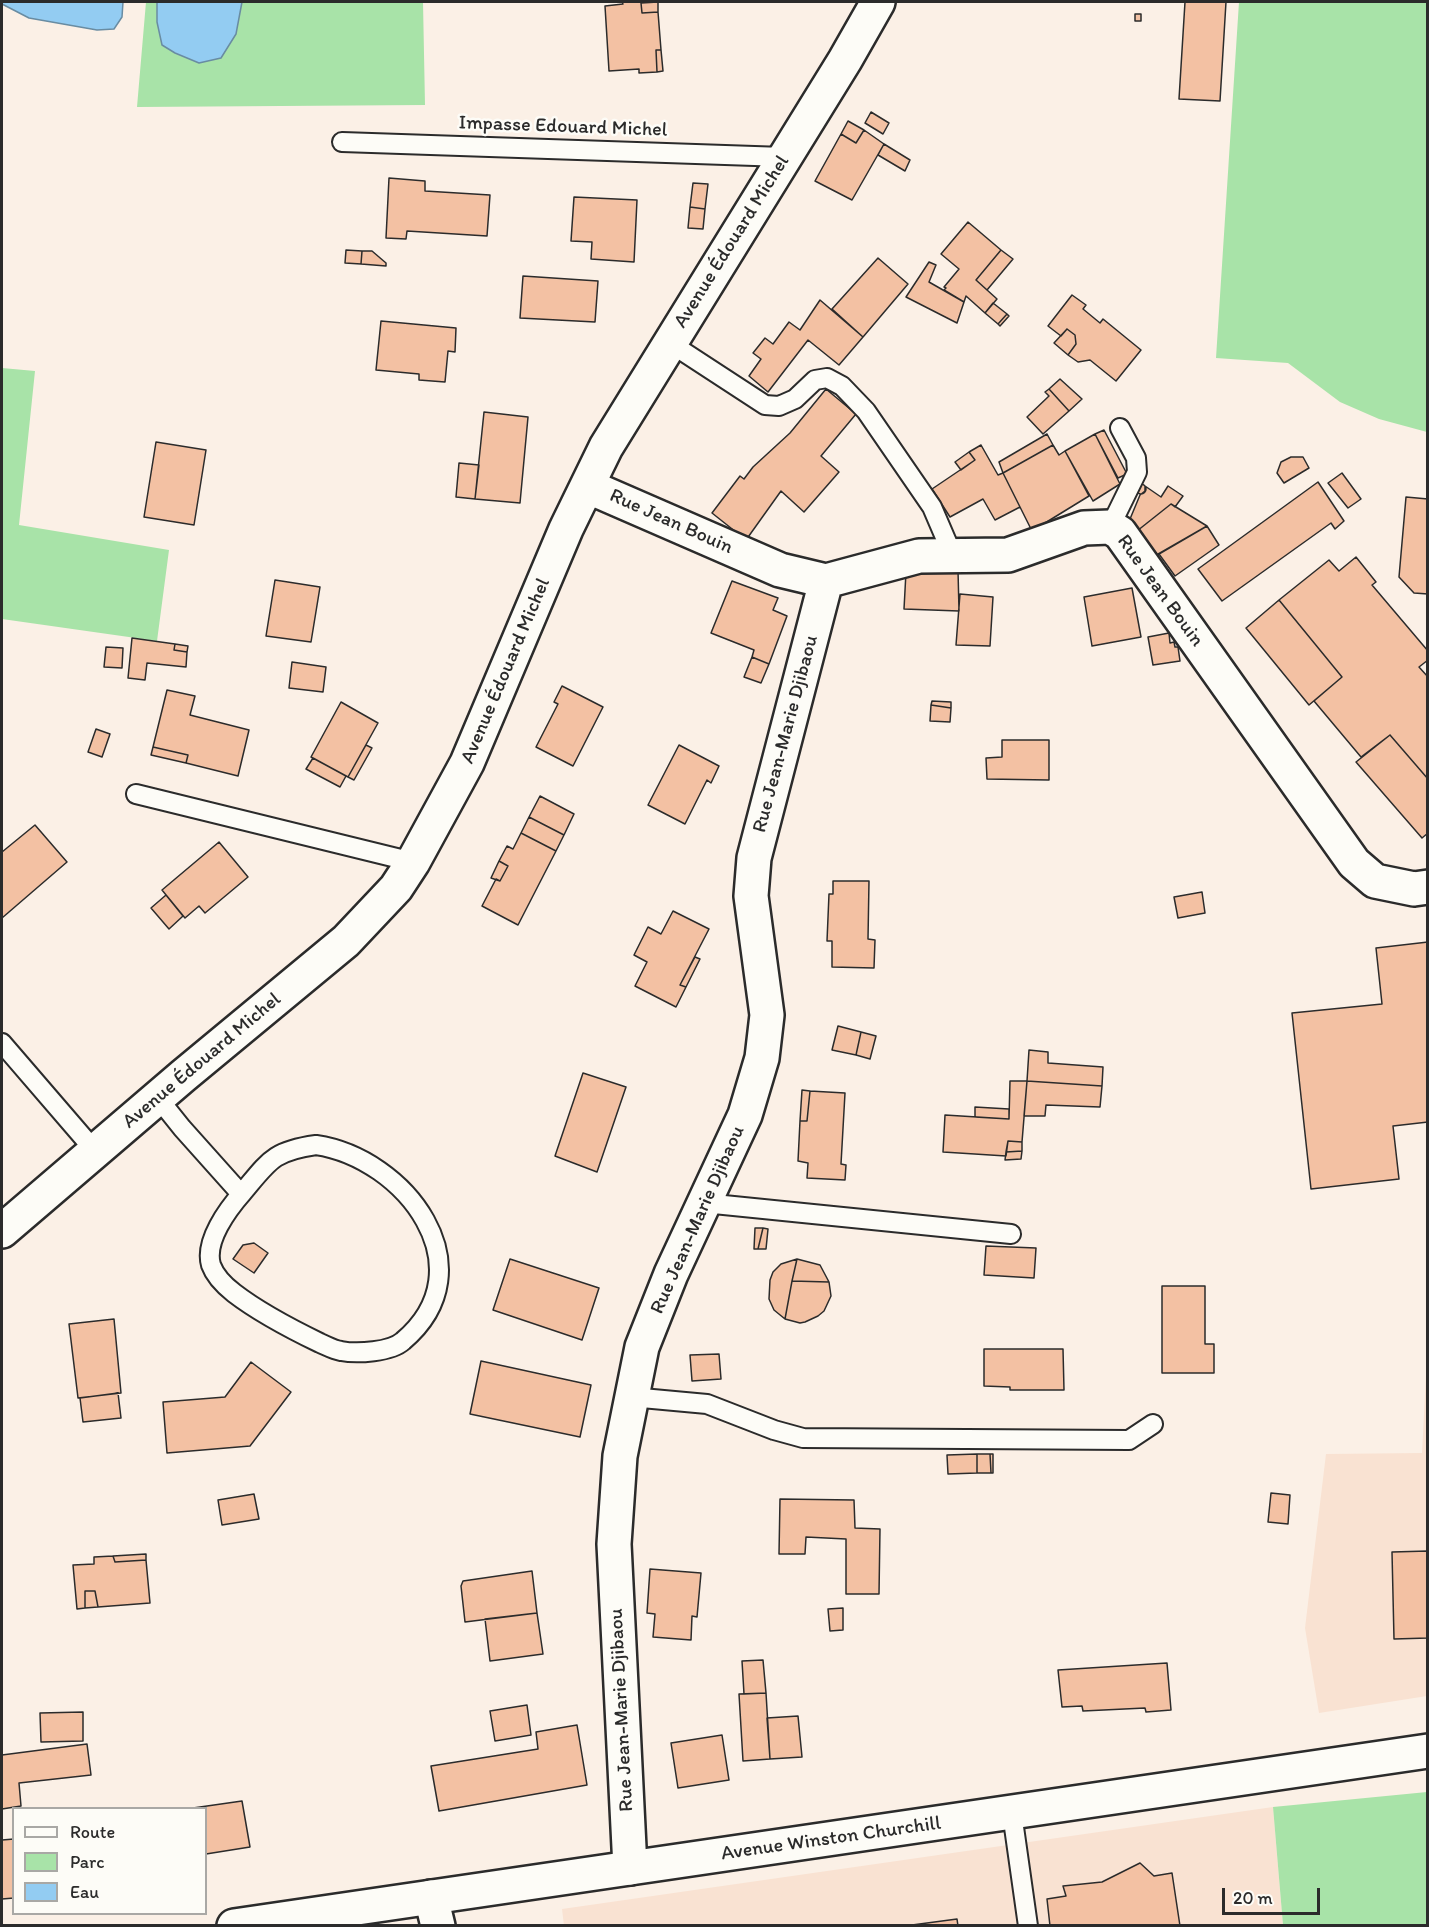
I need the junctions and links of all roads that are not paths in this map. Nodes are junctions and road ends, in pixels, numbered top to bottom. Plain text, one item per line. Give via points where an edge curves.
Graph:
1 (878, 2) edge
2 (342, 142) dead end
3 (784, 157) junction
4 (670, 343) junction
5 (1120, 428) dead end
6 (587, 486) junction
7 (1110, 527) junction
8 (953, 556) junction
9 (826, 581) junction
10 (136, 794) dead end
11 (413, 862) junction
12 (1428, 886) edge
13 (2, 1043) edge
14 (158, 1098) junction
15 (95, 1151) junction
16 (241, 1194) junction
17 (704, 1203) junction
18 (2, 1231) edge
19 (1011, 1234) dead end
20 (631, 1397) junction
21 (1153, 1424) dead end
22 (1428, 1751) edge
23 (1012, 1813) junction
24 (630, 1868) junction
25 (435, 1911) edge
26 (234, 1926) edge
27 (1028, 1926) edge

1 - 3 street, Avenue Édouard Michel
2 - 3 lane, Impasse Edouard Michel
3 - 4 street, Avenue Édouard Michel
4 - 6 street, Avenue Édouard Michel via 606,447
4 - 8 lane via 765,405 779,406 795,399 815,381 828,378 842,386 866,411 932,507
5 - 7 lane via 1136,458 1137,472
6 - 9 street, Rue Jean Bouin via 780,570
6 - 11 street, Avenue Édouard Michel via 467,763
7 - 8 street, Rue Jean Bouin via 1084,528 1008,555
7 - 12 street, Rue Jean Bouin via 1120,533 1354,863 1375,880 1414,889
8 - 9 street, Rue Jean Bouin via 920,556
9 - 17 street, Rue Jean-Marie Djibaou via 754,858 751,896 767,1015 762,1058 745,1115
10 - 11 lane
11 - 14 street, Avenue Édouard Michel via 396,888 346,941
13 - 15 lane
14 - 15 street, Avenue Édouard Michel
14 - 16 lane
15 - 18 street, Avenue Édouard Michel
16 - 16 lane via 218,1225 210,1263 233,1292 295,1331 340,1351 376,1351 400,1344 418,1328 432,1305 439,1277 438,1249 417,1205 387,1176 360,1159 316,1145 294,1148 273,1157
17 - 19 lane
17 - 20 street, Rue Jean-Marie Djibaou via 642,1347
20 - 21 lane via 707,1404 803,1438 1129,1440
20 - 24 street, Rue Jean-Marie Djibaou via 620,1456 614,1544
22 - 23 street, Avenue Winston Churchill
23 - 24 street, Avenue Winston Churchill
23 - 27 lane
24 - 25 street, Avenue Winston Churchill
25 - 26 street, Avenue Winston Churchill

